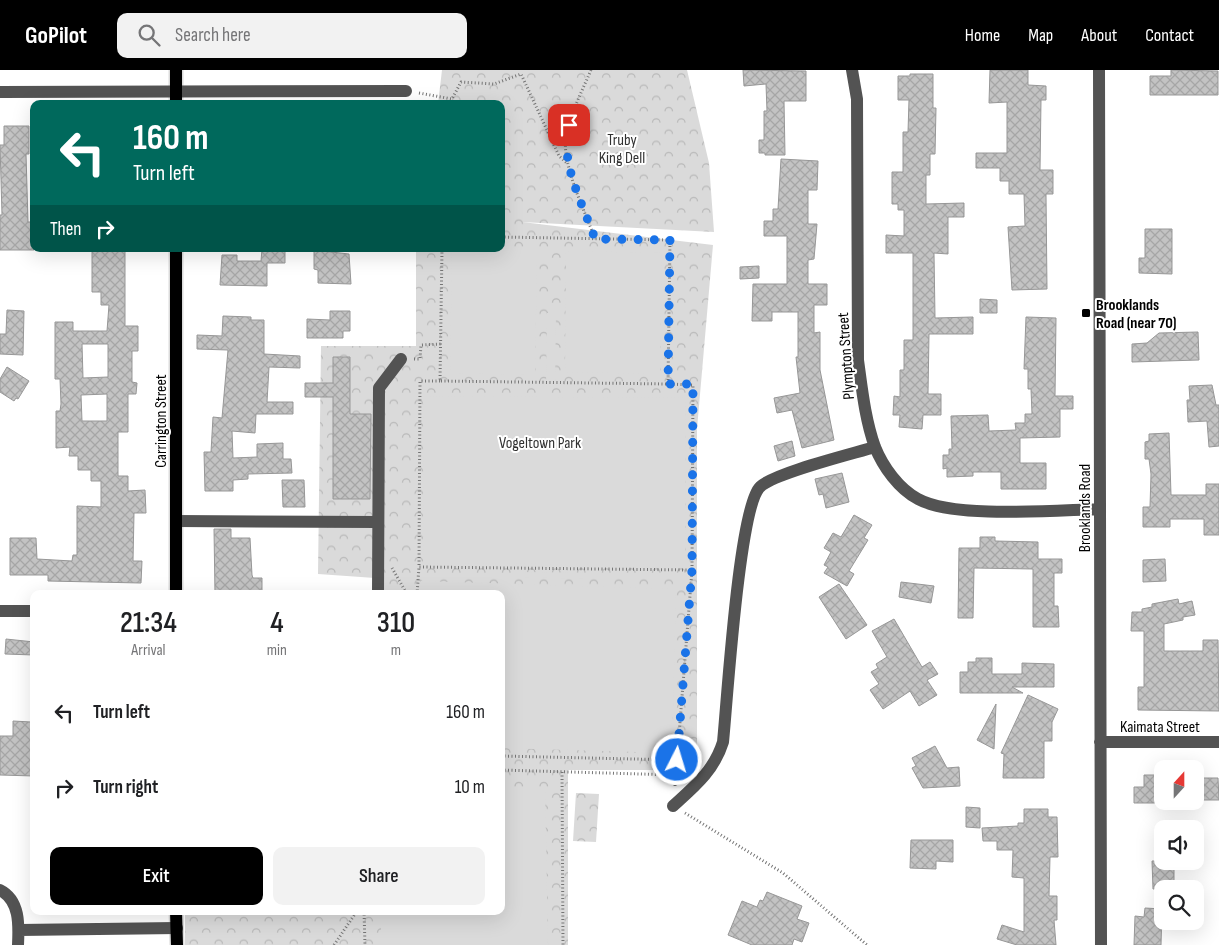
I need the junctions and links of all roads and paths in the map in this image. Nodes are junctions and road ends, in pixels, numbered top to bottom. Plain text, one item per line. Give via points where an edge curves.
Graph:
1 (176, 70) edge
2 (591, 70) edge
3 (852, 70) edge
4 (1099, 70) edge
5 (406, 91) joint
6 (0, 92) edge
7 (176, 98) edge
8 (568, 164) junction
9 (505, 237) edge
10 (595, 239) junction
11 (176, 252) edge
12 (442, 252) edge
13 (440, 344) junction
14 (401, 359) joint
15 (440, 381) junction
16 (668, 384) junction
17 (875, 447) junction
18 (1100, 509) junction
19 (176, 521) junction
20 (378, 522) junction
21 (419, 567) junction
22 (692, 570) junction
23 (176, 590) edge
24 (378, 590) edge
25 (417, 590) edge
26 (0, 611) edge
27 (30, 611) edge
28 (1100, 742) junction
29 (1219, 742) edge
30 (505, 756) edge
31 (677, 760) junction
32 (505, 770) edge
33 (562, 772) junction
34 (673, 806) joint
35 (0, 890) edge
36 (176, 915) edge
37 (354, 915) edge
38 (364, 915) edge
39 (176, 928) junction
40 (19, 930) junction
41 (18, 945) edge
42 (177, 945) edge
43 (334, 945) edge
44 (365, 945) edge
45 (563, 945) edge
46 (867, 945) edge
47 (1101, 945) edge

1 - 7 main road
2 - 8 path via 566,137
3 - 17 street, Plympton Street via 856,99 858,360 863,403
4 - 18 street, Brooklands Road
5 - 7 street
5 - 8 path via 452,99 461,82 494,84 521,74 559,156
6 - 7 street
8 - 10 path
9 - 10 path
10 - 16 path via 670,240
11 - 19 main road, Carrington Street
12 - 13 path
13 - 14 path via 421,345 420,359
13 - 15 path
14 - 20 street via 379,388
15 - 16 path
15 - 21 path via 420,381
16 - 22 path via 693,384
17 - 18 street, Plympton Street via 900,486 918,499 936,506 976,510
17 - 34 street via 782,475 760,487 749,511 735,612 723,742 710,770
18 - 28 street, Brooklands Road
19 - 20 street
19 - 23 main road, Carrington Street
20 - 24 street
21 - 22 path
21 - 25 path
22 - 31 path
26 - 27 street
28 - 29 street, Kaimata Street
28 - 47 street, Brooklands Road
30 - 31 path
31 - 33 path via 676,775
32 - 33 path
33 - 45 path
34 - 46 path via 783,874
35 - 40 street via 11,898 17,911
36 - 39 main road
37 - 43 path
38 - 44 path
39 - 40 street
39 - 42 main road
40 - 41 street

